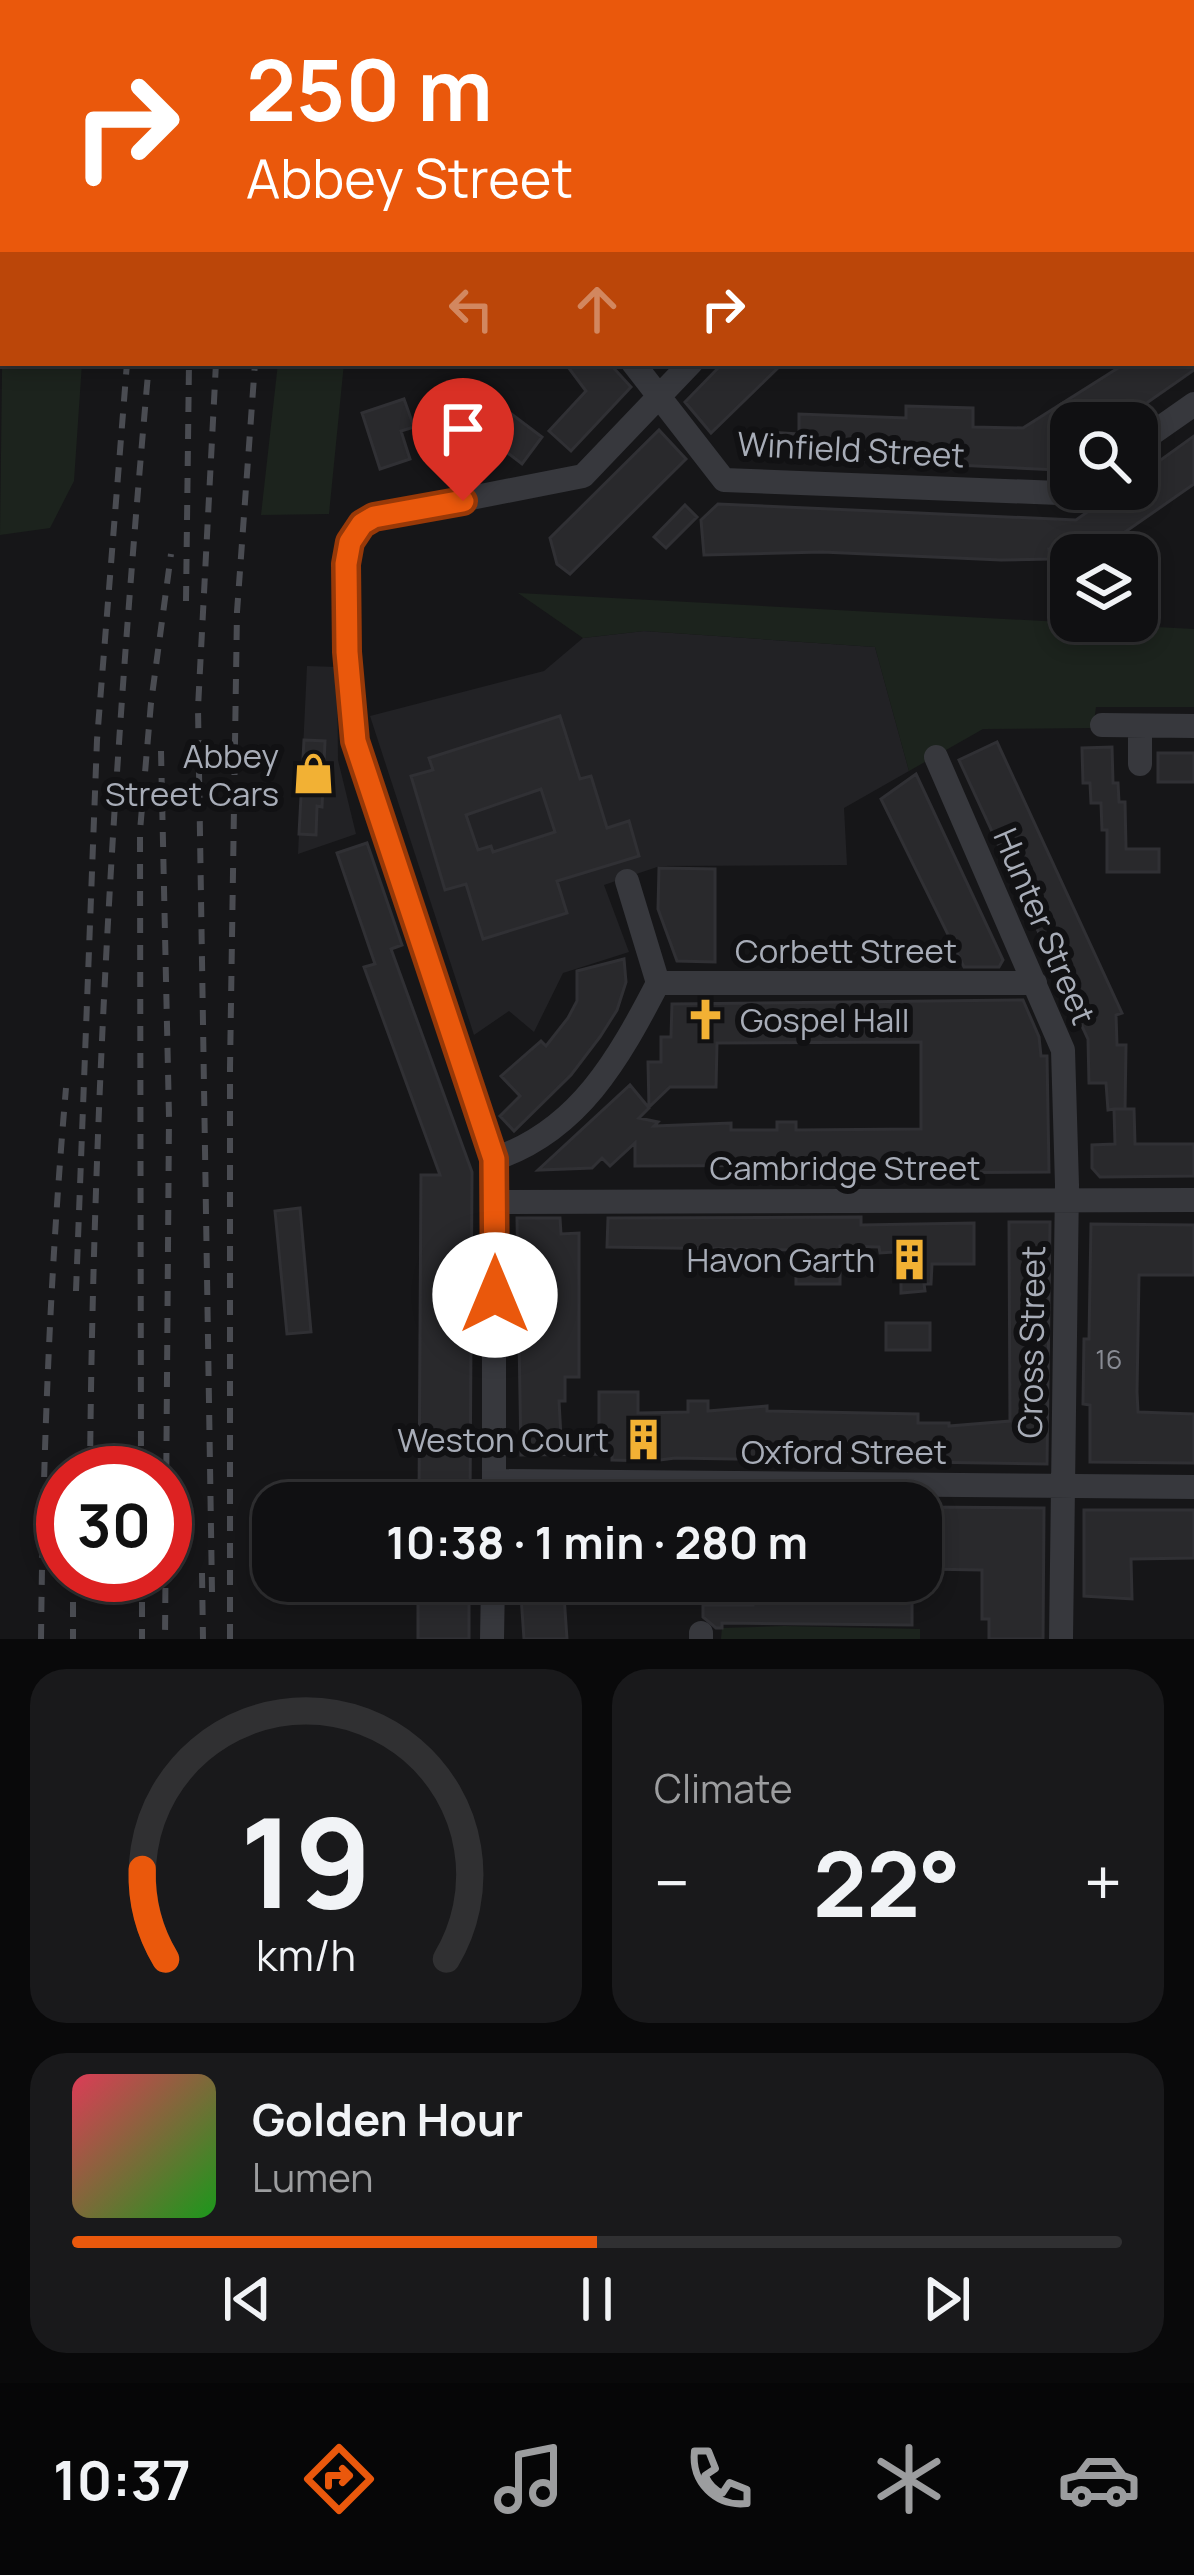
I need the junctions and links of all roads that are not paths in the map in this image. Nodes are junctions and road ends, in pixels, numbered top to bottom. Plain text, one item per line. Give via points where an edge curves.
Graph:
1 (635, 366) edge
2 (688, 366) edge
3 (659, 399) junction
4 (1194, 404) edge
5 (1158, 429) edge
6 (1050, 493) edge
7 (1102, 725) dead end
8 (1194, 725) edge
9 (1140, 726) junction
10 (936, 757) dead end
11 (1140, 764) dead end
12 (627, 881) dead end
13 (658, 983) junction
14 (1035, 983) junction
15 (494, 1159) junction
16 (1067, 1200) junction
17 (1194, 1200) edge
18 (496, 1202) junction
19 (494, 1482) edge
20 (1061, 1486) junction
21 (1194, 1486) edge
22 (942, 1487) edge
23 (493, 1602) edge
24 (493, 1639) edge
25 (1060, 1639) edge

1 - 3 street, Winfield Street
2 - 3 street
3 - 6 street, Winfield Street via 724,479
3 - 15 street via 583,476 374,517 350,542 355,741
4 - 5 street
7 - 9 street
8 - 9 street
9 - 11 street
10 - 14 street, Hunter Street
12 - 13 street
13 - 14 street, Corbett Street
13 - 15 street via 575,1112 550,1134
14 - 16 street, Hunter Street via 1063,1050
15 - 18 street
16 - 17 street, Cambridge Street
16 - 18 street, Cambridge Street
16 - 20 street, Cross Street
18 - 19 street
20 - 21 street, Oxford Street
20 - 22 street, Oxford Street
20 - 25 street, Cross Street
23 - 24 street

